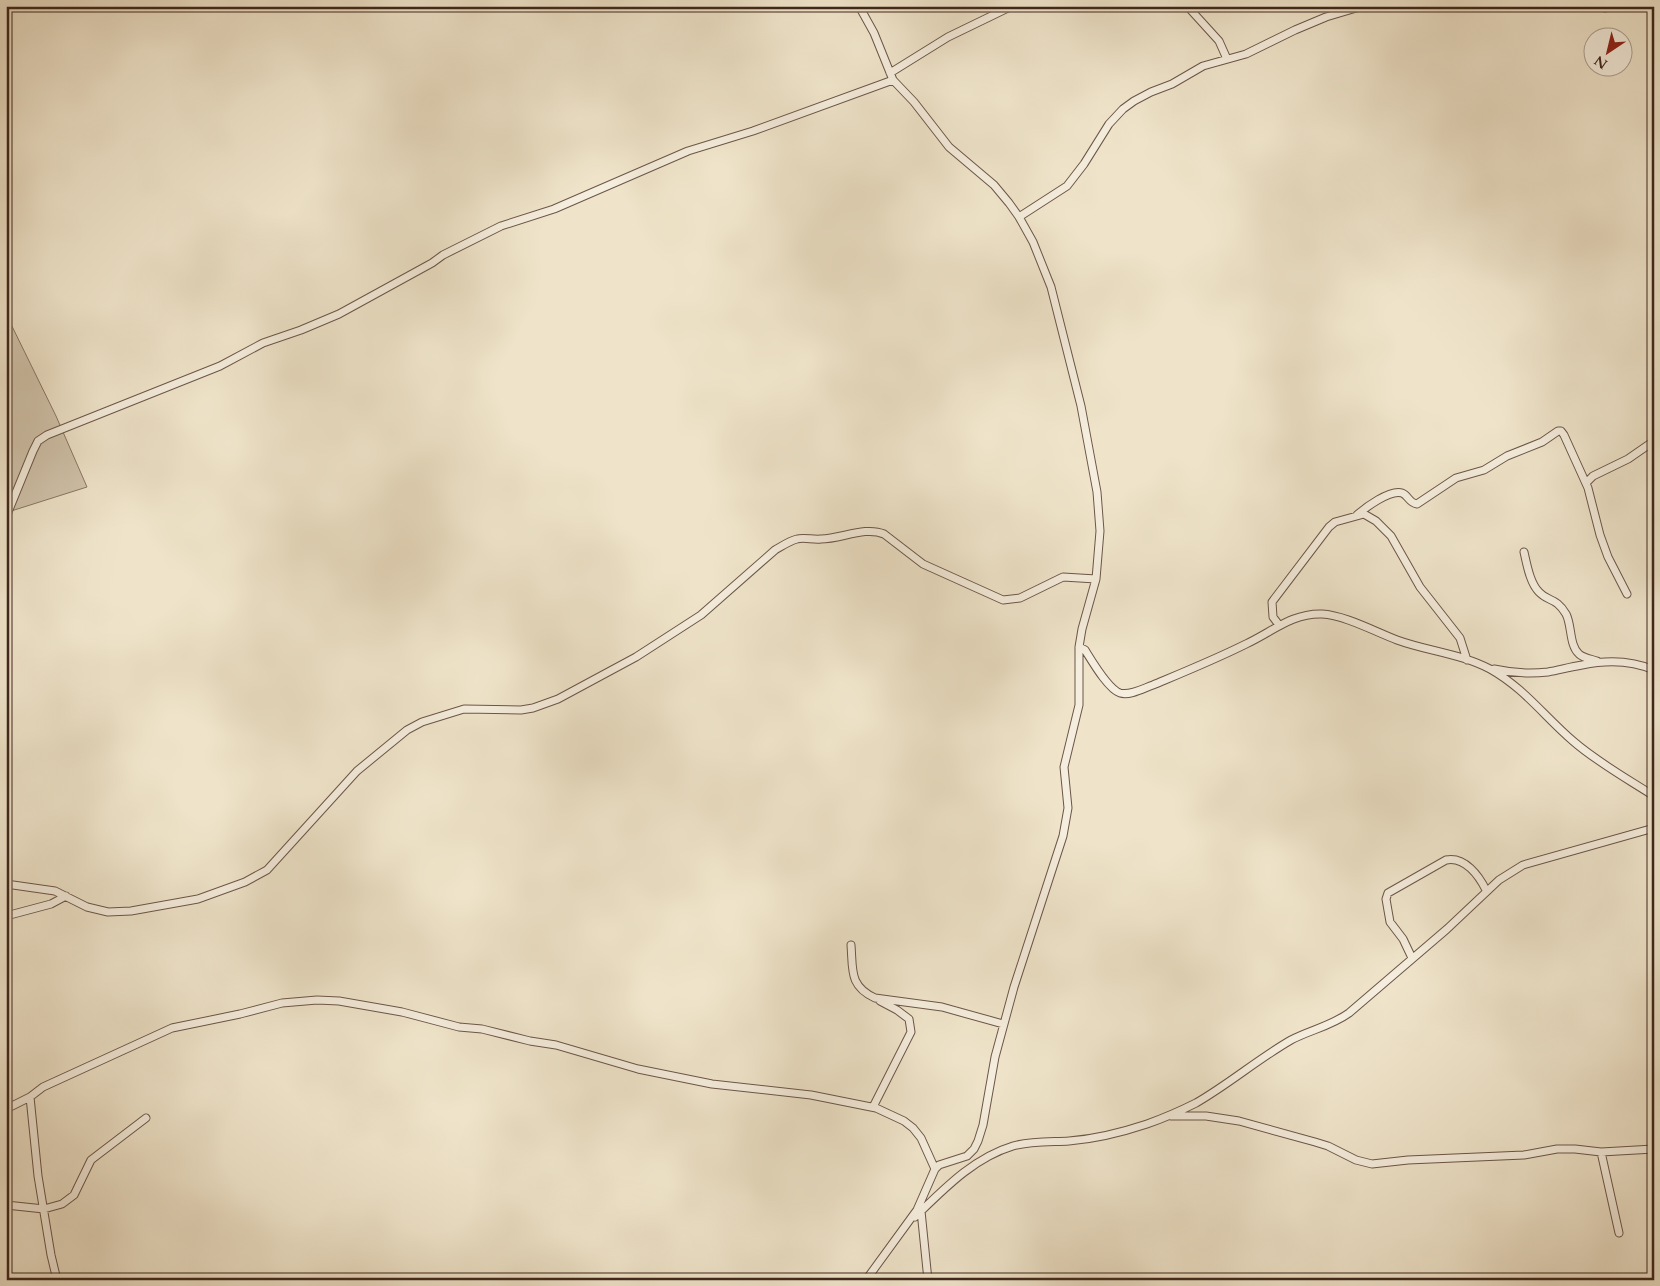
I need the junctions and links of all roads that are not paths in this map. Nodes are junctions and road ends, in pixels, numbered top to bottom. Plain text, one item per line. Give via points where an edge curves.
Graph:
1 (859, 6) edge
2 (1012, 6) edge
3 (1363, 6) edge
4 (1650, 6) edge
5 (1189, 8) dead end
6 (1654, 12) edge
7 (1227, 59) junction
8 (892, 77) junction
9 (1020, 217) junction
10 (1654, 441) edge
11 (1586, 483) junction
12 (1357, 515) junction
13 (6, 517) edge
14 (1524, 552) dead end
15 (1096, 579) junction
16 (1627, 594) dead end
17 (1279, 625) junction
18 (1079, 647) junction
19 (1467, 660) junction
20 (1602, 662) junction
21 (1488, 668) junction
22 (1654, 670) edge
23 (1654, 796) edge
24 (1654, 828) edge
25 (6, 884) edge
26 (1486, 890) junction
27 (66, 896) junction
28 (6, 916) edge
29 (851, 944) dead end
30 (1412, 958) junction
31 (875, 998) junction
32 (1004, 1024) junction
33 (30, 1097) junction
34 (873, 1108) junction
35 (6, 1109) edge
36 (1168, 1116) junction
37 (146, 1118) dead end
38 (1654, 1149) edge
39 (1601, 1152) junction
40 (935, 1169) junction
41 (6, 1205) edge
42 (44, 1210) junction
43 (921, 1211) junction
44 (906, 1226) junction
45 (1619, 1233) dead end
46 (57, 1280) edge
47 (866, 1280) edge
48 (928, 1280) edge

1 - 8 street
2 - 8 street via 948,37
3 - 7 street via 1326,17 1246,54
4 - 6 street
5 - 7 street via 1218,42
7 - 9 street via 1203,66 1134,100 1108,124 1073,179
8 - 9 street via 949,147 994,185
8 - 13 street via 753,131 688,151 554,209 501,226 340,314 263,343 220,366 47,435 38,441 33,451
9 - 15 street via 1051,287 1082,413 1099,510
10 - 11 street
11 - 12 street via 1564,435 1558,431 1484,470 1456,478 1417,504 1396,492
11 - 16 street via 1608,558
12 - 17 street via 1329,527 1274,599 1271,607
12 - 19 street via 1368,515 1391,536 1423,592 1460,638
14 - 20 street via 1538,592 1556,601 1565,613 1575,649 1579,654
15 - 18 street
15 - 27 street via 1063,577 1020,598 1003,600 923,564 878,532 822,540 799,538 775,550 702,615 558,699 521,710 464,709 407,730 357,771 261,875 198,899 131,910 98,910
17 - 18 street via 1249,643 1145,688 1125,693 1116,691 1109,684 1085,650
17 - 19 street via 1293,618 1323,614
18 - 32 street via 1079,705 1064,768 1068,793 1067,820
19 - 21 street
20 - 21 street via 1522,674
20 - 22 street via 1635,663
21 - 23 street via 1529,696 1588,753
24 - 26 street via 1523,866
25 - 27 street via 45,888
26 - 30 street
26 - 30 street via 1480,878 1464,863 1451,859 1388,893 1390,922 1403,938
27 - 28 street via 51,904
29 - 31 street via 853,978 862,991
30 - 36 street via 1336,1022 1290,1040 1196,1102
31 - 32 street via 942,1007
31 - 34 street via 909,1019 912,1028 910,1038
32 - 40 street via 978,1141 967,1156 938,1165
33 - 34 street via 43,1087 172,1028 282,1003 317,1000 402,1012 459,1028 482,1029 556,1045 638,1069 712,1084 811,1095
33 - 35 street
33 - 42 street
34 - 40 street via 913,1128
36 - 39 street via 1206,1116 1238,1121 1328,1146 1372,1164 1524,1155 1557,1149
36 - 43 street via 1108,1134 1014,1146 1000,1151 958,1177
37 - 42 street via 91,1160 71,1198
38 - 39 street
39 - 45 street
40 - 44 street via 917,1210
41 - 42 street
42 - 46 street
43 - 44 street
43 - 48 street
44 - 47 street

